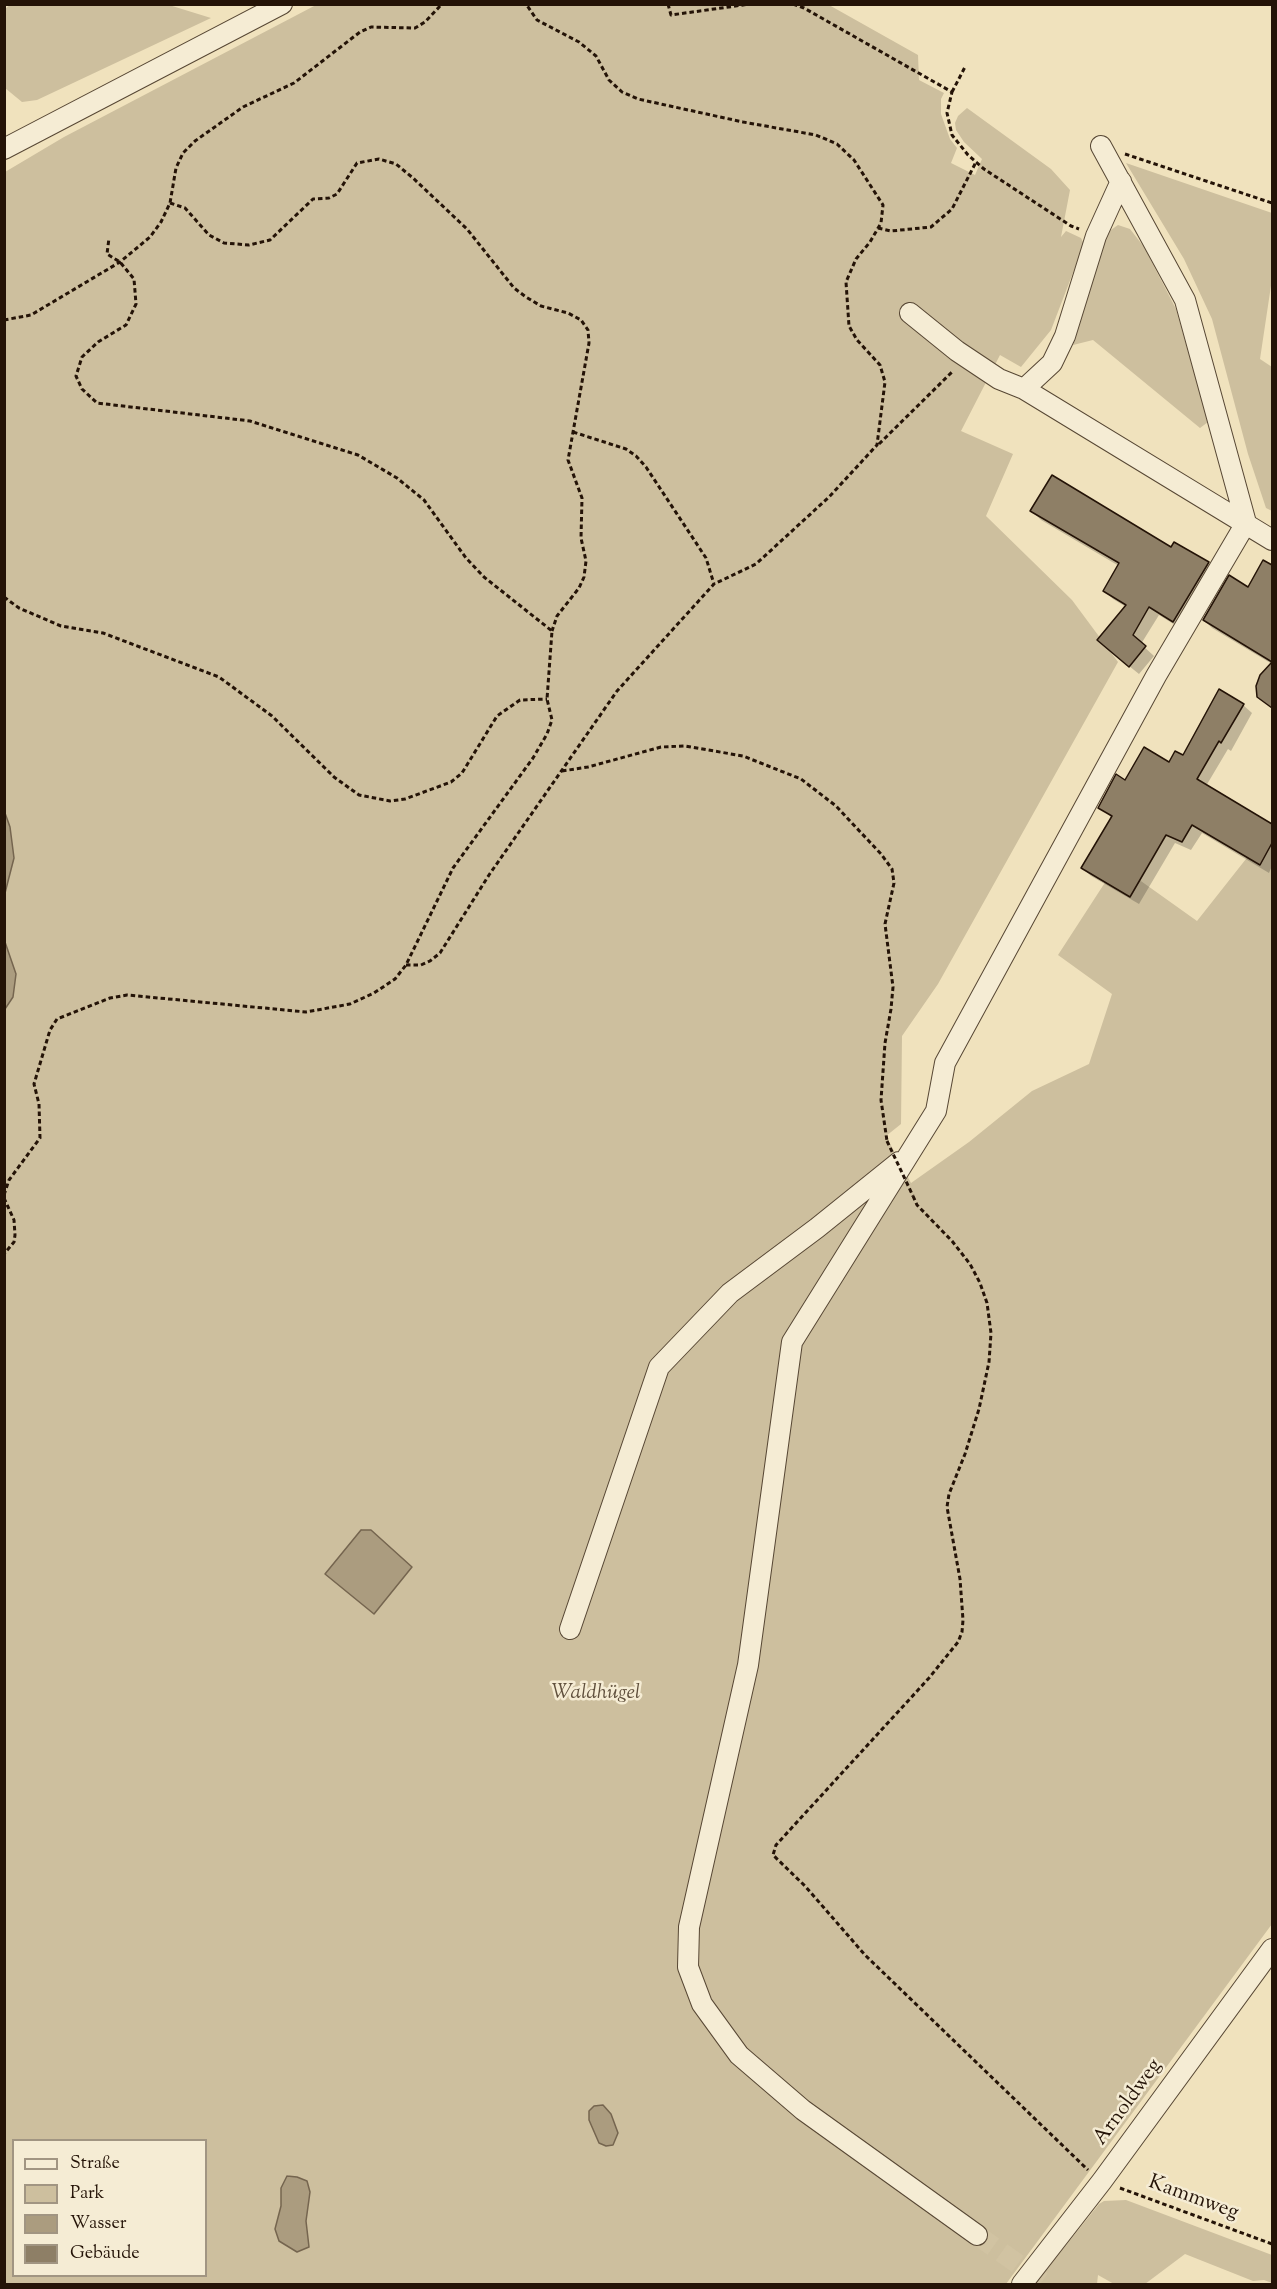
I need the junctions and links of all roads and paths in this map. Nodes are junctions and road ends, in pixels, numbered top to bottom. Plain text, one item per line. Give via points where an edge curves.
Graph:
1 (282, 4) edge
2 (442, 4) edge
3 (526, 4) edge
4 (668, 4) edge
5 (750, 4) edge
6 (792, 4) edge
7 (965, 67) dead end
8 (952, 93) junction
9 (1101, 146) joint
10 (4, 149) edge
11 (976, 162) junction
12 (1121, 181) junction
13 (170, 203) junction
14 (1272, 203) edge
15 (1071, 226) dead end
16 (878, 228) junction
17 (110, 238) dead end
18 (120, 262) junction
19 (910, 313) dead end
20 (4, 320) edge
21 (967, 357) junction
22 (1024, 389) junction
23 (573, 432) junction
24 (877, 445) junction
25 (1246, 523) junction
26 (1272, 540) edge
27 (714, 584) junction
28 (4, 597) edge
29 (552, 631) junction
30 (547, 699) junction
31 (562, 771) junction
32 (406, 965) junction
33 (910, 1153) junction
34 (4, 1196) edge
35 (4, 1254) edge
36 (570, 1629) dead end
37 (1272, 1949) edge
38 (1102, 2181) junction
39 (977, 2235) tunnel mouth
40 (1272, 2244) edge
41 (1023, 2284) edge

1 - 10 street
2 - 13 path via 415,28 371,27 360,32 294,83 243,107 195,141 176,168
3 - 16 path via 537,20 579,42 596,56 614,86 638,99 816,135 837,144 854,160 882,205
4 - 5 path via 671,15
6 - 8 path
7 - 8 path
8 - 11 path via 947,113 952,135
9 - 12 street
9 - 14 path
11 - 15 path
11 - 16 path via 952,209 931,228
12 - 22 street via 1096,236 1065,336 1052,363
12 - 25 street via 1185,300
13 - 18 path via 150,237
13 - 23 path via 185,208 209,236 224,243 249,245 270,240 313,199 337,194 357,163 379,159 396,164 467,229 514,288 542,306 581,320 588,330
16 - 24 path via 856,259 846,282 849,326 880,365 885,382
17 - 18 path via 107,254
18 - 20 path via 30,315
18 - 29 path via 134,279 136,304 126,325 82,357 76,376 82,389 97,403 250,421 358,455 424,500 484,577
19 - 21 street
21 - 22 street via 999,379
21 - 24 path
22 - 25 street
23 - 27 path via 636,456 706,558
23 - 29 path via 568,460 582,498 581,538 586,561 579,588 557,616
24 - 27 path via 829,497 756,564
25 - 26 street
25 - 33 street via 1156,676 945,1063 936,1111
27 - 31 path via 617,691
28 - 30 path via 19,608 61,626 103,633 219,677 272,716 334,777 359,795 390,801 452,782 462,773 496,716 520,700
29 - 30 path
30 - 32 path via 552,720 547,734 453,868
31 - 32 path via 440,953 421,965
31 - 38 path, bridge via 661,747 685,746 743,756 801,779 836,806 891,869 894,883 885,924 893,987 881,1100 886,1142 917,1205 970,1264 987,1303 991,1334 979,1409 947,1507 960,1580 962,1632 929,1678 776,1845 772,1855 865,1954
32 - 34 path via 374,993 350,1004 317,1011 265,1010 127,995 57,1019 34,1083 40,1138 9,1180
33 - 36 street via 730,1293 659,1367
33 - 39 street via 792,1342 748,1665 688,1927 688,1967 702,2004 739,2055 803,2110
34 - 35 path via 14,1220 15,1235
37 - 38 street, Arnoldweg
38 - 40 path, Kammweg
38 - 41 street, Arnoldweg

